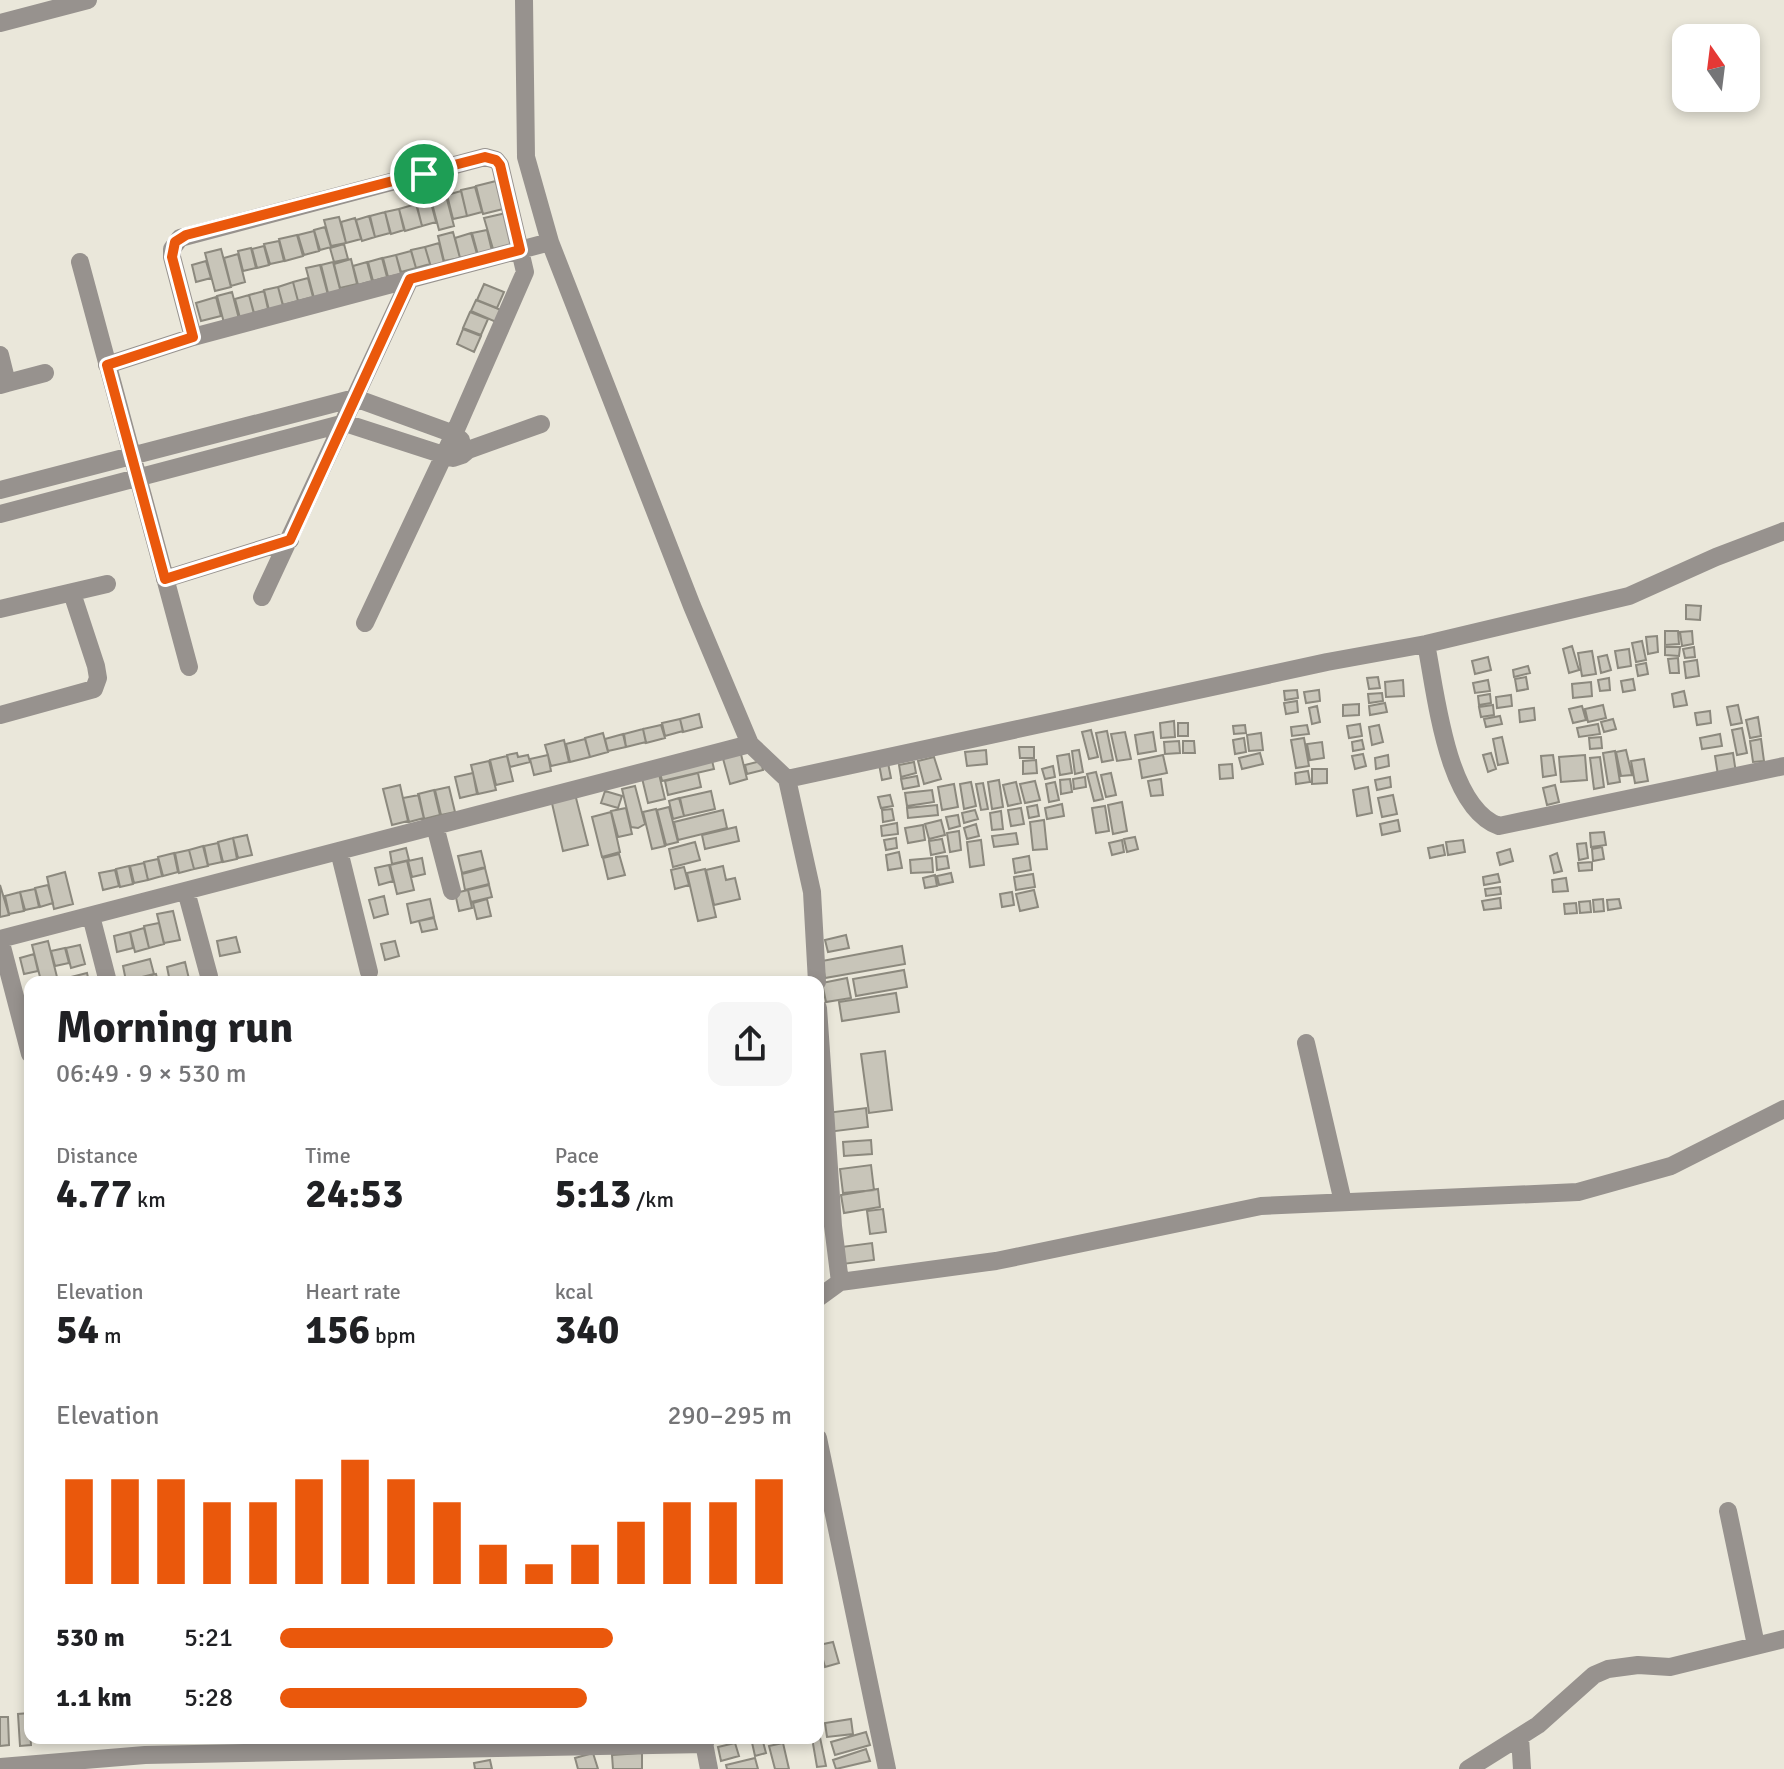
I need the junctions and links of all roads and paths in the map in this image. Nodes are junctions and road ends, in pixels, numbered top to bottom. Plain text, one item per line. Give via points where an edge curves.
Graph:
1 (88, 0) edge
2 (524, 0) edge
3 (0, 23) edge
4 (550, 242) junction
5 (520, 250) junction
6 (80, 262) dead end
7 (410, 279) junction
8 (193, 337) junction
9 (0, 355) edge
10 (107, 365) junction
11 (45, 373) dead end
12 (4, 384) edge
13 (355, 398) junction
14 (345, 423) junction
15 (541, 424) dead end
16 (454, 434) junction
17 (468, 450) junction
18 (443, 455) junction
19 (131, 456) junction
20 (137, 477) junction
21 (0, 490) edge
22 (0, 514) edge
23 (1784, 531) edge
24 (290, 540) junction
25 (165, 579) junction
26 (107, 584) dead end
27 (72, 593) junction
28 (262, 597) dead end
29 (0, 609) edge
30 (365, 623) dead end
31 (1426, 644) junction
32 (189, 667) dead end
33 (0, 715) edge
34 (750, 744) junction
35 (1784, 766) edge
36 (787, 779) junction
37 (435, 826) junction
38 (339, 851) junction
39 (186, 891) junction
40 (452, 891) dead end
41 (91, 916) junction
42 (0, 939) edge
43 (369, 972) dead end
44 (106, 976) edge
45 (209, 976) dead end
46 (817, 976) edge
47 (24, 1031) edge
48 (1306, 1043) dead end
49 (824, 1095) edge
50 (1784, 1109) edge
51 (1343, 1202) junction
52 (840, 1282) junction
53 (824, 1294) edge
54 (824, 1467) edge
55 (1728, 1511) dead end
56 (1784, 1639) edge
57 (1756, 1645) junction
58 (1520, 1737) junction
59 (442, 1744) edge
60 (705, 1744) edge
61 (179, 1747) edge
62 (0, 1767) edge
63 (709, 1769) edge
64 (887, 1769) edge
65 (1468, 1769) edge
66 (1522, 1769) edge

1 - 3 street
2 - 4 street via 526,157
4 - 5 street
4 - 34 street
5 - 7 street
5 - 8 street via 500,165 485,157 186,235 175,242 172,257
5 - 16 street via 525,272
6 - 10 street
7 - 8 street
7 - 13 street
8 - 10 street
9 - 12 street
10 - 19 street
11 - 12 street
13 - 14 street
13 - 16 street
13 - 19 street
14 - 18 street
14 - 20 street
14 - 24 street
15 - 17 street
16 - 17 street
16 - 18 street
17 - 18 street via 457,457
18 - 30 street
19 - 20 street
19 - 21 street
20 - 22 street
20 - 25 street
23 - 31 street via 1629,596
24 - 25 street
24 - 28 street
25 - 32 street
26 - 27 street
27 - 29 street
27 - 33 street via 96,666 94,689
31 - 35 street via 1452,771 1471,805 1492,824
31 - 36 street
34 - 36 street
34 - 37 street
36 - 46 street via 812,892
37 - 38 street
37 - 40 street
38 - 39 street
38 - 43 street
39 - 41 street
39 - 45 street
41 - 42 street
41 - 44 street
42 - 47 street
48 - 51 street
49 - 52 street
50 - 51 street via 1671,1166 1578,1192
51 - 52 street via 1261,1206 996,1261
52 - 53 street
54 - 64 street
55 - 57 street
56 - 57 street
57 - 58 street via 1670,1667 1608,1669
58 - 65 street
58 - 66 street
59 - 61 street
60 - 63 street
61 - 62 street

